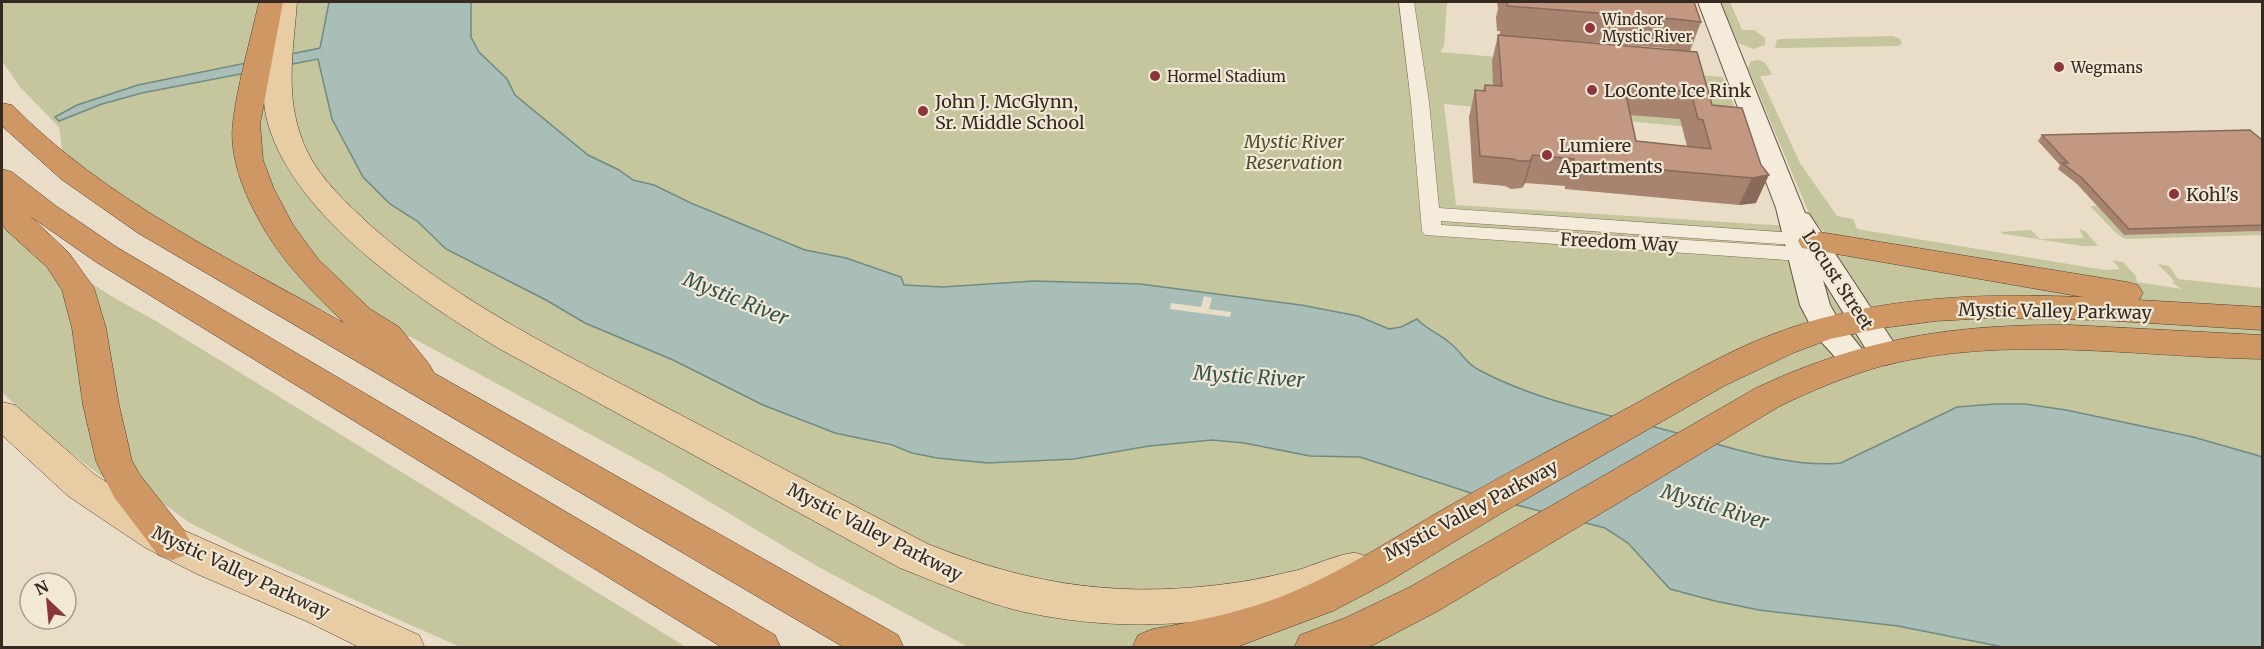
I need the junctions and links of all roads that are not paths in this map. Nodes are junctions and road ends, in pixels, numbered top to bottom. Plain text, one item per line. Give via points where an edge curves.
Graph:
1 (271, 2) edge
2 (285, 2) edge
3 (1406, 2) edge
4 (1709, 2) edge
5 (2, 111) edge
6 (2, 178) edge
7 (1808, 247) junction
8 (2262, 312) edge
9 (2262, 319) edge
10 (1863, 320) junction
11 (1827, 328) junction
12 (2262, 347) edge
13 (1871, 357) junction
14 (427, 386) junction
15 (2, 415) edge
16 (1465, 516) junction
17 (172, 544) junction
18 (320, 608) junction
19 (370, 648) edge
20 (404, 648) edge
21 (759, 648) edge
22 (883, 648) edge
23 (1153, 648) edge
24 (1315, 648) edge

1 - 14 highway via 246,124 249,160 259,189 280,229 307,266 358,317 387,335
2 - 16 main road, Mystic Valley Parkway via 279,87 280,114 287,140 332,203 385,254 453,305 510,340 943,569 1012,592 1083,605 1147,609 1209,606 1275,594 1345,572 1391,554
3 - 7 street, Freedom Way via 1431,223
4 - 7 street, Locust Street
5 - 14 highway via 40,149 117,206
6 - 17 highway via 17,223 58,261 78,288 114,461 127,486
6 - 21 highway via 107,255
7 - 8 highway
7 - 10 street, Locust Street
7 - 11 street, Locust Street via 1815,305
9 - 10 highway, Mystic Valley Parkway via 2003,307
10 - 11 highway, Mystic Valley Parkway
10 - 13 street, Locust Street
11 - 13 street, Locust Street
11 - 16 highway, Mystic Valley Parkway via 1748,358
12 - 13 highway, Mystic Valley Parkway via 2013,337 1952,341
13 - 24 highway, Mystic Valley Parkway via 1799,382 1393,616
14 - 22 highway
15 - 17 main road, Mystic Valley Parkway via 81,485
16 - 23 highway via 1319,599 1250,624
17 - 18 main road, Mystic Valley Parkway
18 - 19 main road
18 - 20 main road, Mystic Valley Parkway

